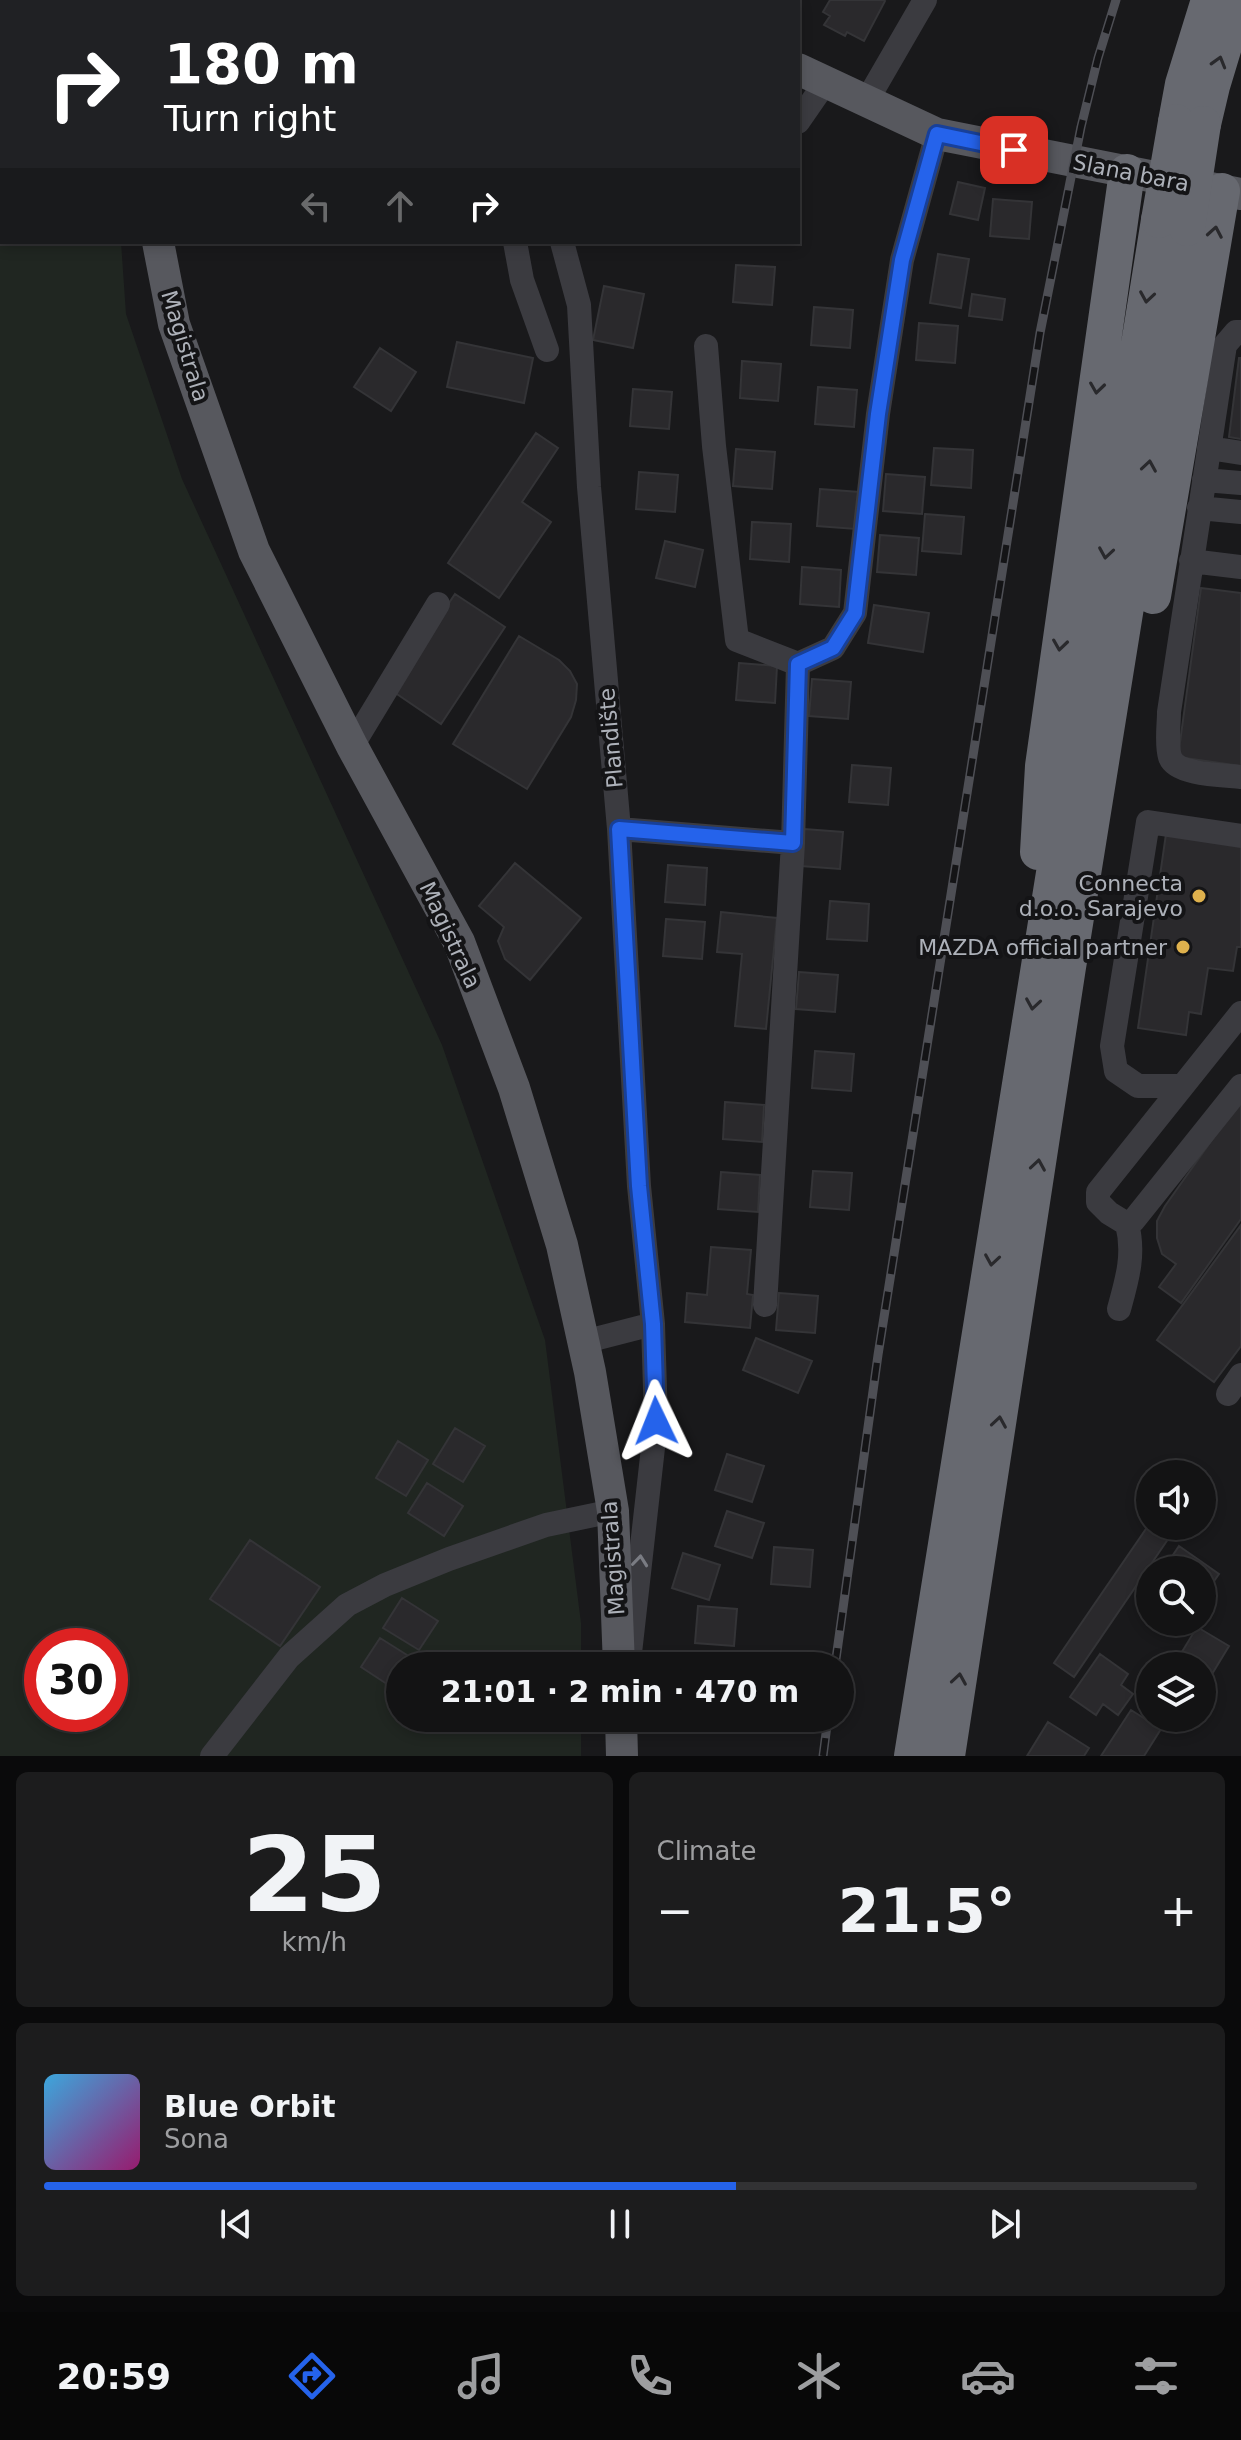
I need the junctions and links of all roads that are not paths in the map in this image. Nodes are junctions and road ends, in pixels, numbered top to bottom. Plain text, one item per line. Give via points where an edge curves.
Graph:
1 (925, 0) edge
2 (1209, 0) edge
3 (1238, 0) edge
4 (811, 76) edge
5 (866, 102) junction
6 (800, 115) edge
7 (1190, 123) junction
8 (937, 134) junction
9 (1127, 172) junction
10 (1232, 192) edge
11 (158, 244) edge
12 (515, 244) edge
13 (563, 244) edge
14 (1241, 332) edge
15 (706, 346) dead end
16 (547, 350) dead end
17 (1209, 448) junction
18 (1241, 453) edge
19 (1204, 480) junction
20 (1241, 483) edge
21 (1199, 508) junction
22 (1241, 512) edge
23 (1191, 561) junction
24 (1241, 567) edge
25 (438, 604) dead end
26 (798, 664) junction
27 (352, 746) junction
28 (1241, 777) edge
29 (619, 829) junction
30 (1241, 836) edge
31 (793, 843) junction
32 (1054, 966) junction
33 (1241, 1013) edge
34 (1181, 1086) junction
35 (1241, 1086) edge
36 (1127, 1224) junction
37 (765, 1305) dead end
38 (1119, 1309) dead end
39 (653, 1324) junction
40 (583, 1342) junction
41 (613, 1511) junction
42 (618, 1652) edge
43 (631, 1652) edge
44 (212, 1756) edge
45 (912, 1756) edge
46 (947, 1756) edge

1 - 5 street
2 - 7 highway via 1183,84
7 -> 3 highway via 1212,86
4 - 5 main road, Slana bara
4 - 6 street
5 - 8 main road, Slana bara
7 - 32 highway, bridge
8 - 9 main road, Slana bara
8 - 26 street via 902,260 855,613 833,648
9 - 10 main road, Slana bara
9 -> 32 highway via 1041,791 1038,831
32 -> 10 highway via 1112,824
11 - 27 main road, Magistrala via 174,324 254,551
12 - 16 street
13 - 29 street, Plandište via 579,305
14 - 17 street via 1225,345
15 - 26 street via 737,640
17 - 18 street
17 - 19 street
19 - 20 street
19 - 21 street
21 - 22 street
21 - 23 street
23 - 24 street
23 - 28 street via 1169,712 1169,756 1184,770
25 - 27 street
26 - 31 street
27 - 40 main road, Magistrala via 459,942 514,1088 562,1245
29 - 31 street
29 - 39 street, Plandište via 639,1186
30 - 34 street via 1148,822 1112,1046 1116,1071 1138,1086
31 - 37 street
32 -> 45 highway
46 -> 32 highway
33 - 34 street
34 - 36 street via 1098,1192 1098,1202
35 - 36 street
36 - 38 street via 1131,1259
39 - 40 street
43 -> 39 street, Plandište via 656,1421
40 - 41 main road, Magistrala
41 - 42 main road, Magistrala
41 - 44 street via 546,1525 449,1559 347,1605 289,1657

